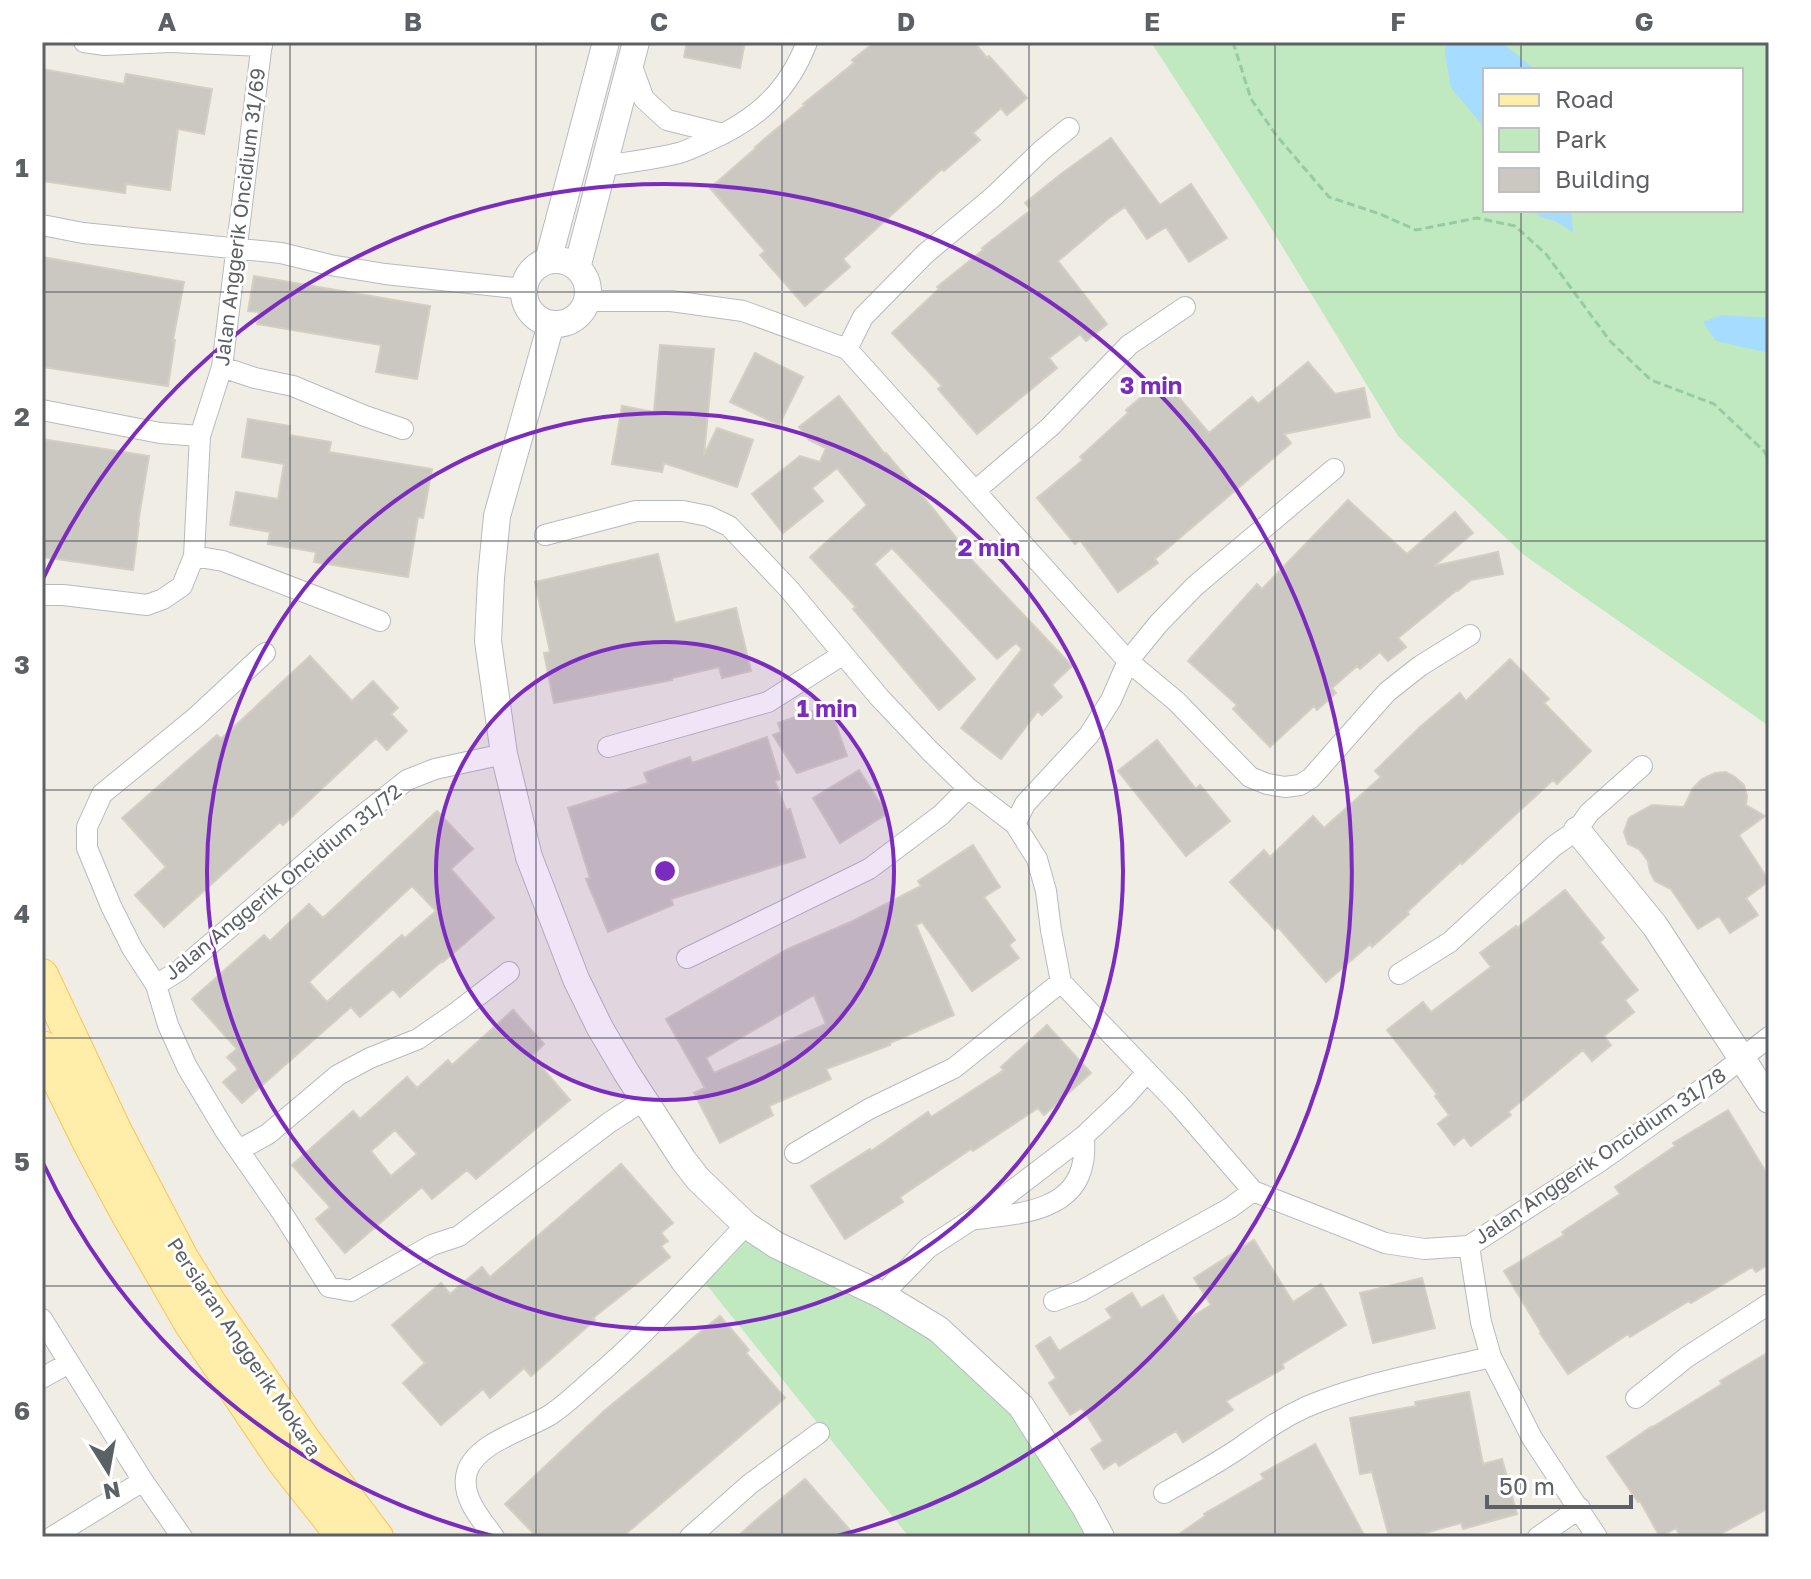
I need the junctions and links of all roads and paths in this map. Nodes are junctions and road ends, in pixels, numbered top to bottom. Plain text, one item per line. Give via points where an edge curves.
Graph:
1 (84, 42) edge
2 (170, 42) edge
3 (606, 42) edge
4 (807, 42) edge
5 (1233, 42) edge
6 (262, 44) edge
7 (634, 53) edge
8 (1069, 128) dead end
9 (723, 134) junction
10 (605, 166) junction
11 (42, 225) edge
12 (237, 247) junction
13 (548, 261) junction
14 (577, 268) junction
15 (524, 289) junction
16 (587, 301) junction
17 (1185, 307) dead end
18 (551, 324) junction
19 (847, 349) junction
20 (222, 367) junction
21 (42, 410) edge
22 (403, 429) dead end
23 (200, 436) junction
24 (1769, 460) edge
25 (1334, 469) dead end
26 (975, 491) junction
27 (545, 535) dead end
28 (194, 556) junction
29 (42, 595) edge
30 (380, 621) dead end
31 (1470, 635) dead end
32 (265, 653) dead end
33 (842, 655) junction
34 (1128, 661) junction
35 (608, 747) dead end
36 (504, 754) junction
37 (1642, 766) dead end
38 (968, 788) junction
39 (1015, 824) junction
40 (1577, 830) junction
41 (687, 958) dead end
42 (509, 972) dead end
43 (1399, 974) dead end
44 (42, 975) edge
45 (1061, 982) junction
46 (156, 985) junction
47 (1769, 1037) edge
48 (42, 1047) edge
49 (1741, 1059) junction
50 (1147, 1072) junction
51 (644, 1100) junction
52 (1769, 1100) edge
53 (1084, 1136) junction
54 (239, 1150) junction
55 (795, 1153) dead end
56 (1253, 1191) junction
57 (972, 1219) junction
58 (746, 1225) junction
59 (1469, 1246) junction
60 (882, 1295) junction
61 (1054, 1301) dead end
62 (1769, 1304) edge
63 (42, 1319) edge
64 (1491, 1357) junction
65 (69, 1363) junction
66 (42, 1378) edge
67 (1636, 1398) dead end
68 (819, 1433) dead end
69 (143, 1481) junction
70 (1164, 1493) dead end
71 (1580, 1508) junction
72 (52, 1537) edge
73 (182, 1537) edge
74 (343, 1537) edge
75 (377, 1537) edge
76 (494, 1537) edge
77 (690, 1537) edge
78 (1101, 1537) edge
79 (1538, 1537) edge
80 (1597, 1537) edge

1 - 2 street
2 - 6 street
3 - 13 street
4 - 9 street via 799,64 775,96 755,116
5 - 24 path via 1251,99 1329,197 1416,230 1477,218 1515,226 1546,254 1610,341 1651,380 1714,404
6 - 12 street, Jalan Anggerik Oncidium 31/69
7 - 9 street via 644,99 667,120
7 - 10 street
8 - 19 street via 925,254 863,317
9 - 10 street via 682,152
10 - 14 street
11 - 12 street
12 - 15 street via 385,274
12 - 20 street, Jalan Anggerik Oncidium 31/69
13 - 14 street
13 - 15 street via 532,272
14 - 16 street via 585,277
15 - 18 street via 530,312
16 - 18 street via 577,317
16 - 19 street via 671,301 743,311
17 - 26 street via 1129,345 1050,427
18 - 36 street via 497,516 488,641
19 - 26 street
20 - 22 street via 293,386
20 - 23 street, Jalan Anggerik Oncidium 31/69
21 - 23 street
23 - 28 street, Jalan Anggerik Oncidium 31/69
25 - 34 street via 1195,586
26 - 34 street
27 - 33 street via 636,511 708,516 729,526
28 - 29 street, Jalan Anggerik Oncidium 31/69 via 182,586 147,605
28 - 30 street via 223,561
31 - 34 street via 1387,692 1311,778 1285,787 1250,777 1176,701
32 - 46 street via 102,794 87,827 87,848 111,906
33 - 35 street via 768,702
33 - 38 street
34 - 39 street via 1089,735 1025,804
36 - 46 street, Jalan Anggerik Oncidium 31/72 via 407,780
36 - 51 street via 529,857 576,979
37 - 40 street
38 - 39 street
38 - 41 street via 869,869
39 - 45 street via 1037,859
40 - 43 street via 1450,942
40 - 49 street via 1655,926
42 - 54 street via 418,1039 338,1075 268,1134
44 - 75 main road, Persiaran Anggerik Mokara via 182,1258 305,1441
45 - 50 street, Jalan Anggerik Oncidium 31/78
45 - 55 street via 954,1068
46 - 54 street via 187,1067
47 - 49 street, Jalan Anggerik Oncidium 31/78
48 - 74 main road, Persiaran Anggerik Mokara via 96,1157 190,1323 283,1461
49 - 52 street
49 - 59 street, Jalan Anggerik Oncidium 31/78 via 1599,1162
50 - 53 street
50 - 56 street, Jalan Anggerik Oncidium 31/78
51 - 54 street via 459,1236 432,1245 351,1291 329,1287
51 - 58 street via 698,1179
53 - 57 street
53 - 57 street via 1079,1177 1054,1203
56 - 59 street, Jalan Anggerik Oncidium 31/78 via 1385,1243 1424,1249
56 - 61 street via 1081,1291
57 - 60 street via 928,1248
58 - 60 street via 776,1245
58 - 76 street via 621,1356 550,1415 481,1451 472,1462 465,1488
59 - 64 street
60 - 78 street via 938,1329 1021,1406
62 - 67 street via 1687,1357
63 - 65 street
64 - 70 street via 1391,1379 1305,1408
64 - 71 street via 1532,1438
65 - 66 street
65 - 69 street
68 - 77 street
69 - 72 street
69 - 73 street
71 - 79 street
71 - 80 street

